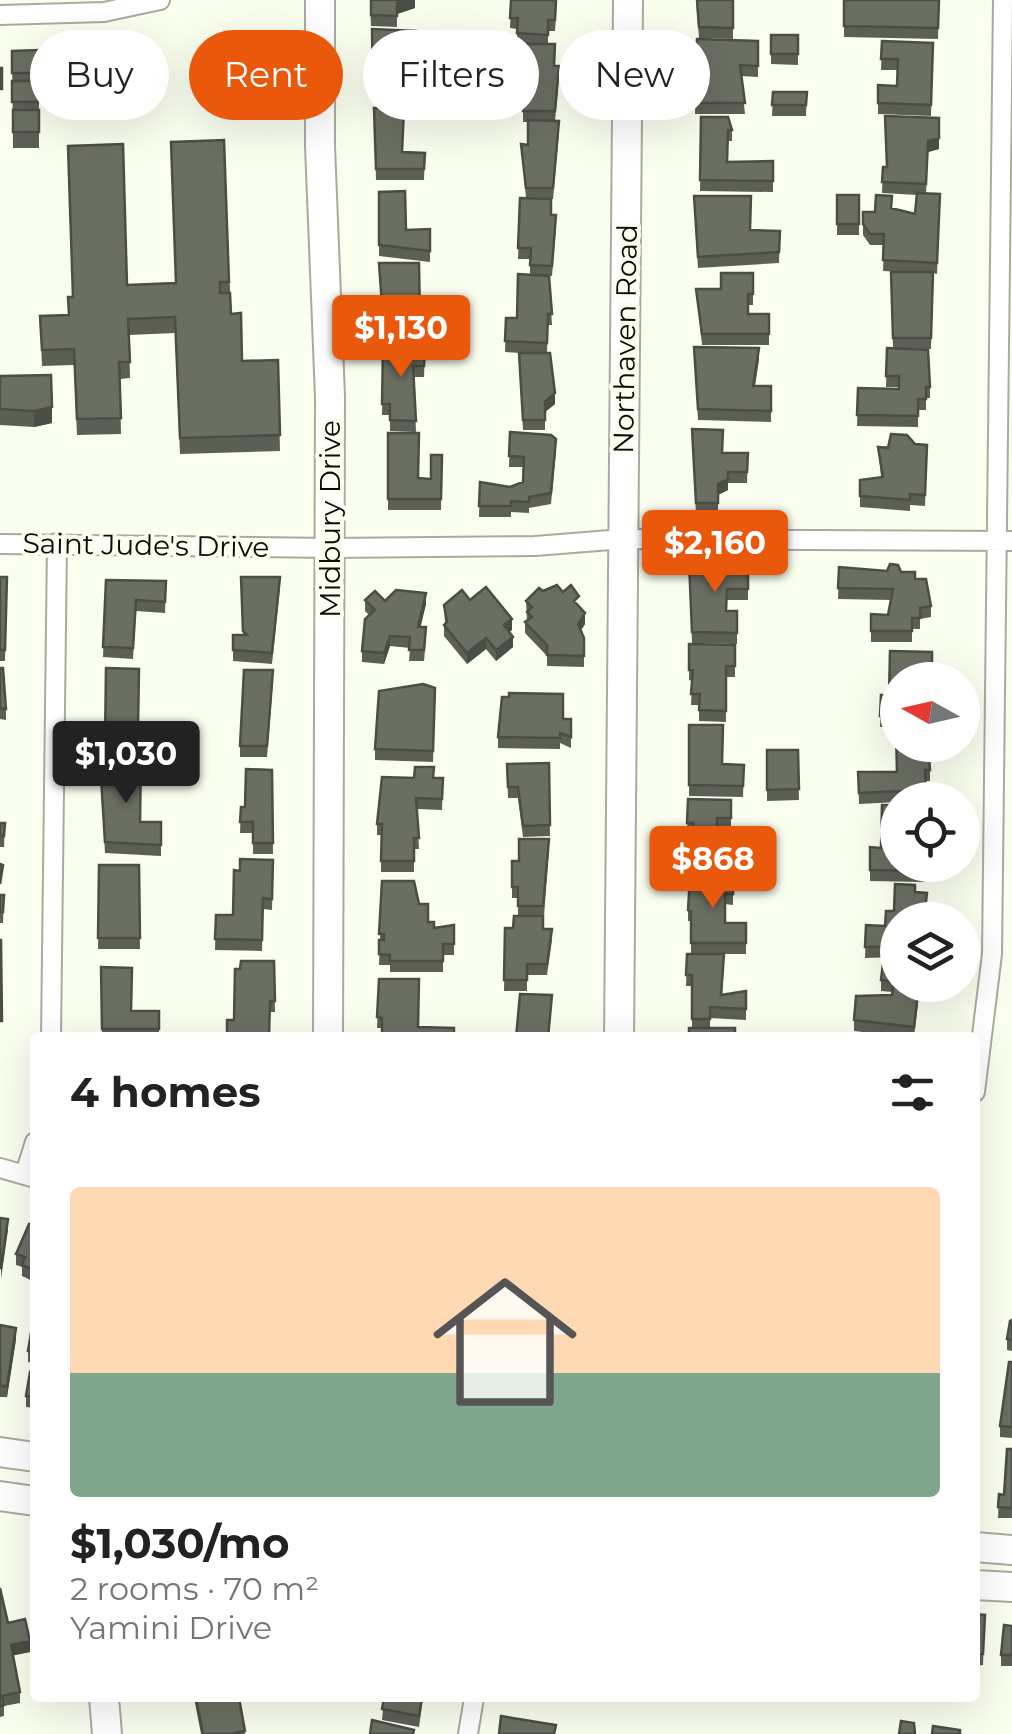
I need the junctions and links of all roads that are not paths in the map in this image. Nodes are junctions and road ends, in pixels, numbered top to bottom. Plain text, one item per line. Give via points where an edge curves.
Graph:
1 (160, 0) edge
2 (320, 0) edge
3 (628, 0) edge
4 (1003, 0) edge
5 (66, 7) edge
6 (0, 15) edge
7 (623, 539) junction
8 (1006, 541) edge
9 (56, 543) junction
10 (0, 544) edge
11 (331, 548) junction
12 (51, 1032) edge
13 (328, 1032) edge
14 (619, 1032) edge
15 (980, 1051) edge
16 (0, 1168) edge
17 (30, 1176) edge
18 (0, 1452) edge
19 (30, 1456) edge
20 (0, 1496) edge
21 (30, 1500) edge
22 (980, 1547) edge
23 (1012, 1550) edge
24 (980, 1585) edge
25 (1012, 1587) edge
26 (104, 1702) edge
27 (473, 1702) edge
28 (107, 1734) edge
29 (468, 1734) edge

1 - 5 street via 124,10
2 - 11 street, Midbury Drive
3 - 7 street, Northaven Road
4 - 8 street
5 - 6 street
7 - 8 street, Saint Jude's Drive
7 - 11 street, Saint Jude's Drive
7 - 14 street, Northaven Road
8 - 15 street via 992,954
9 - 10 street, Saint Jude's Drive
9 - 11 street, Saint Jude's Drive
9 - 12 street
11 - 13 street, Midbury Drive
16 - 17 street
18 - 19 street
20 - 21 street
22 - 23 street
24 - 25 street
26 - 28 street
27 - 29 street

